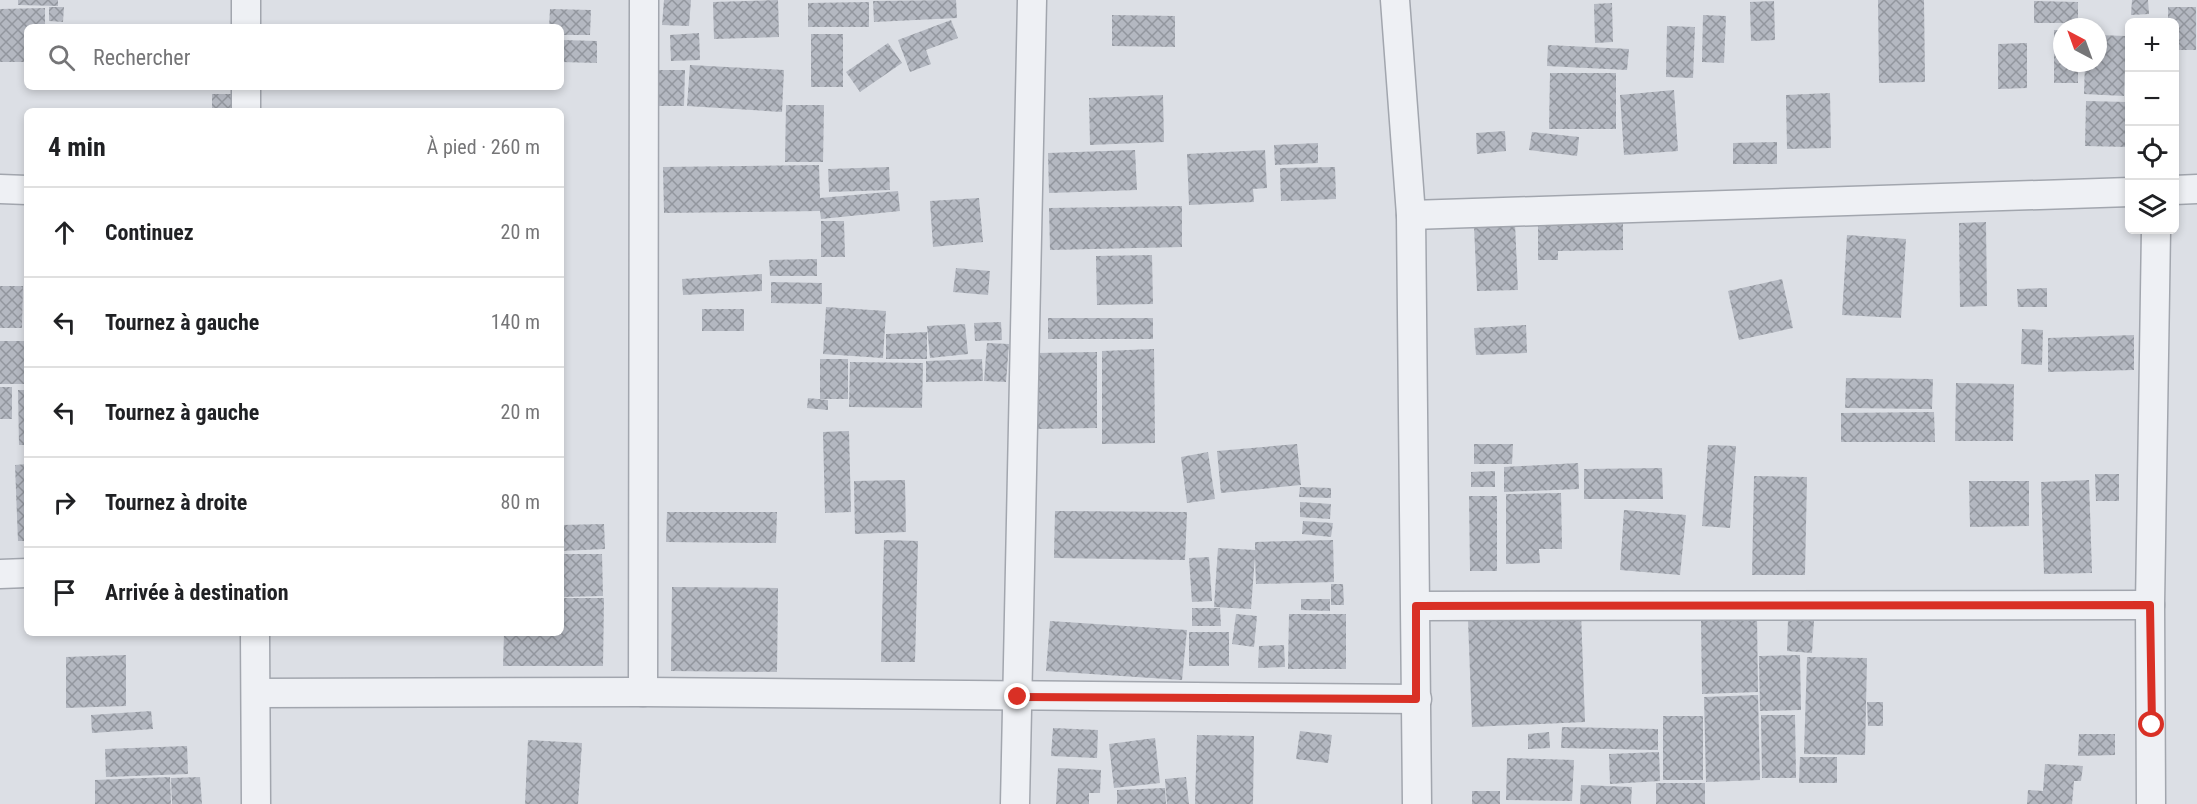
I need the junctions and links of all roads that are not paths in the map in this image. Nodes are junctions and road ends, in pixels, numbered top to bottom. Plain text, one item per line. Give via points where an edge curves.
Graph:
1 (246, 0) edge
2 (644, 0) edge
3 (1032, 0) edge
4 (1395, 0) edge
5 (246, 24) edge
6 (246, 90) edge
7 (246, 108) edge
8 (0, 189) edge
9 (2197, 189) edge
10 (24, 190) edge
11 (2179, 190) edge
12 (2125, 192) edge
13 (1411, 215) junction
14 (2156, 234) edge
15 (24, 573) edge
16 (0, 574) edge
17 (2150, 605) junction
18 (1416, 606) junction
19 (255, 636) edge
20 (643, 692) junction
21 (257, 693) junction
22 (1018, 697) junction
23 (1416, 699) junction
24 (256, 804) edge
25 (1015, 804) edge
26 (1417, 804) edge
27 (2151, 804) edge

1 - 5 street
2 - 20 street
3 - 22 street
4 - 13 street
6 - 7 street
8 - 10 street
9 - 11 street
12 - 13 street
13 - 18 street
14 - 17 street
15 - 16 street
17 - 18 street
17 - 27 street
18 - 23 street
19 - 21 street
20 - 21 street
20 - 22 street
21 - 24 street
22 - 23 street
22 - 25 street
23 - 26 street

